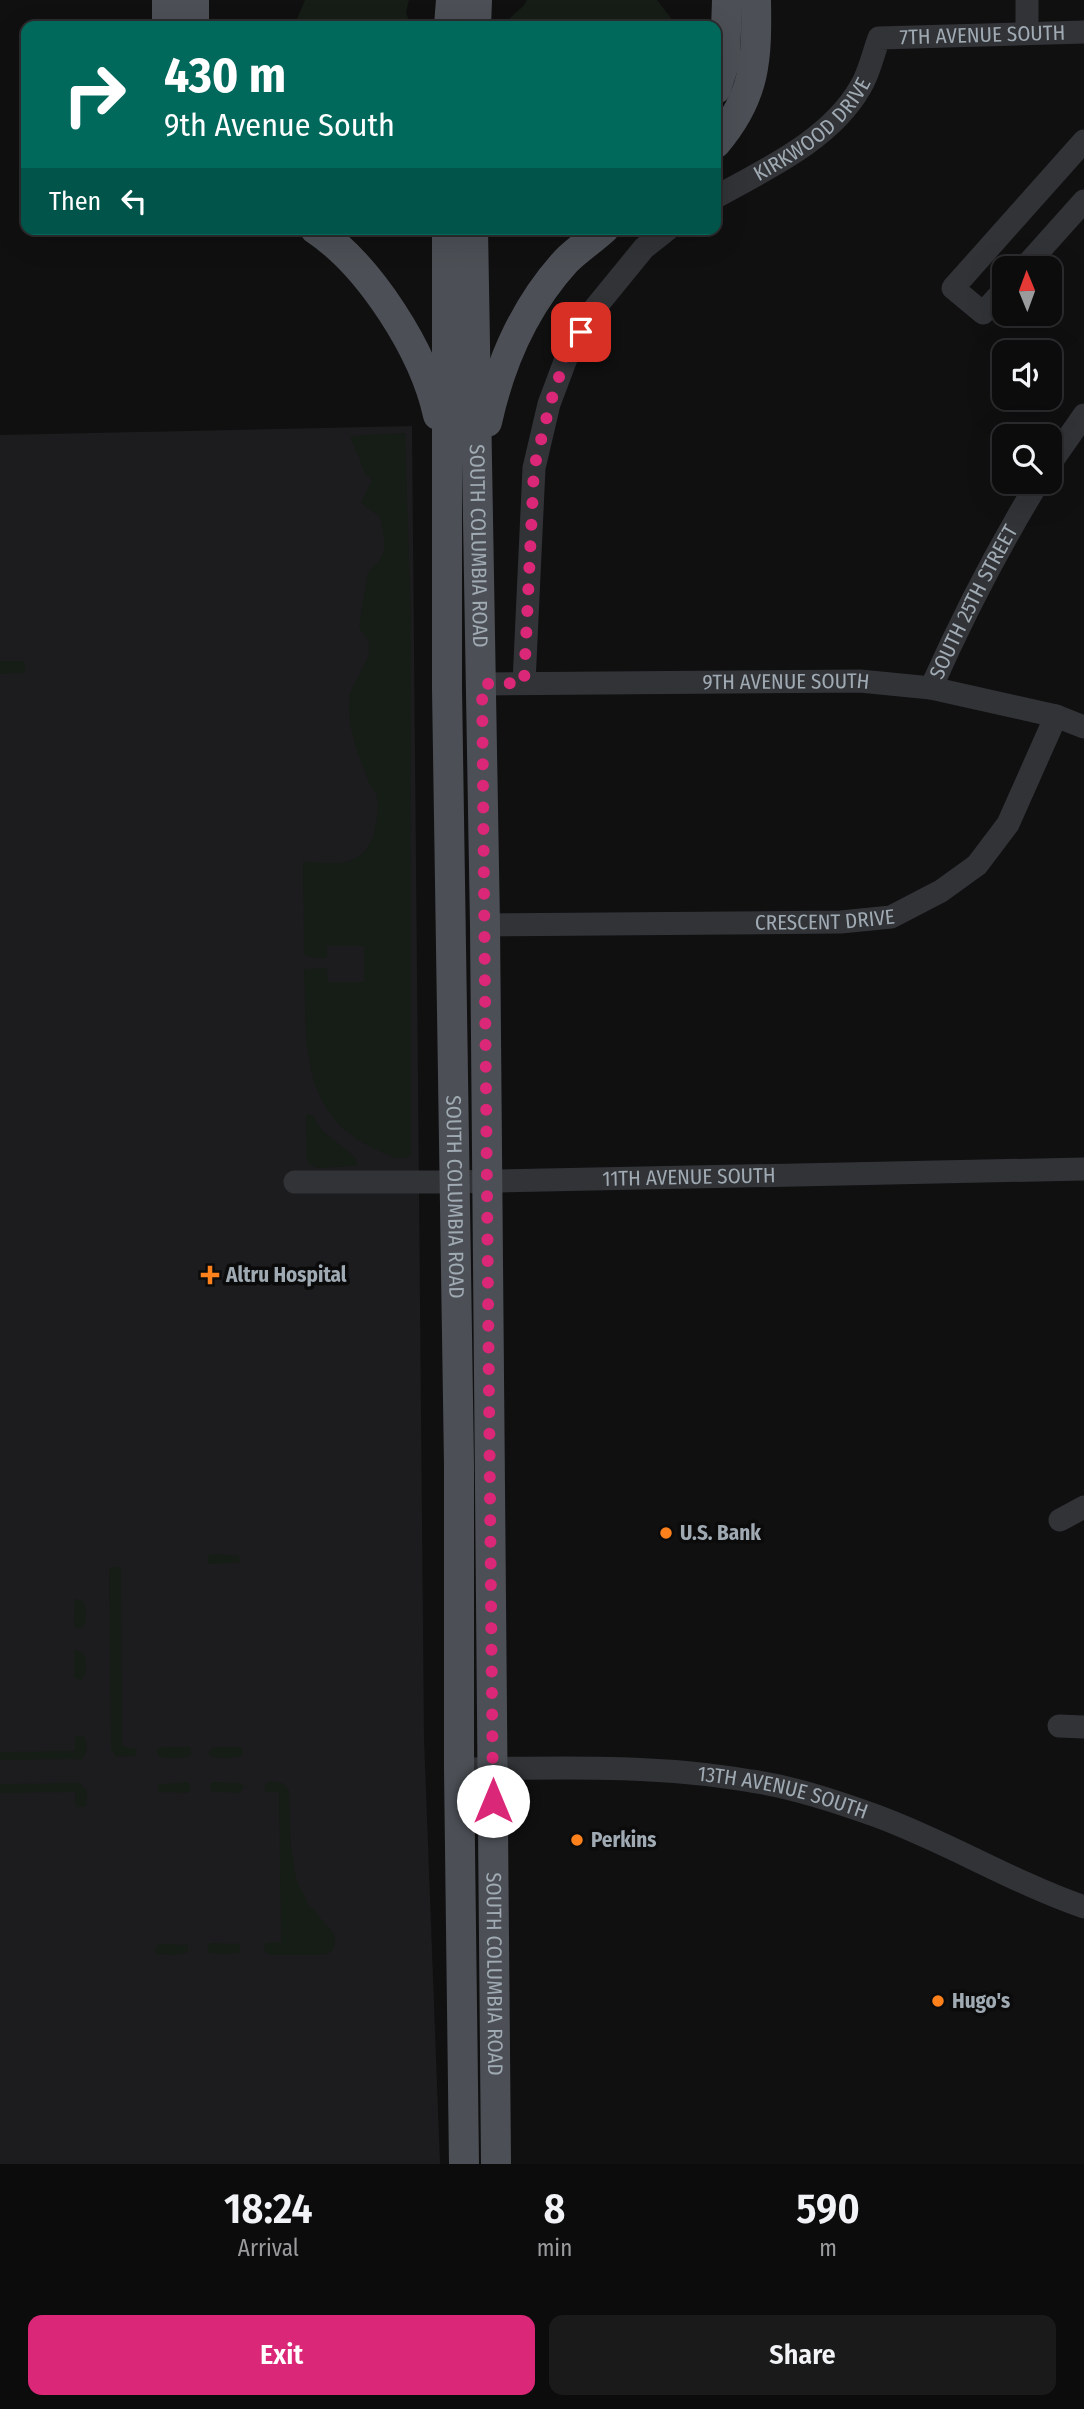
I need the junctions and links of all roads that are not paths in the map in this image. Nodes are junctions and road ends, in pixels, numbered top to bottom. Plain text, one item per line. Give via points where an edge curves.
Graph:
1 (167, 0) edge
2 (194, 0) edge
3 (450, 0) edge
4 (477, 0) edge
5 (727, 0) edge
6 (756, 0) edge
7 (1027, 0) edge
8 (167, 21) edge
9 (194, 21) edge
10 (449, 21) edge
11 (476, 21) edge
12 (1084, 32) edge
13 (1027, 33) junction
14 (879, 38) joint
15 (721, 73) edge
16 (721, 137) edge
17 (1084, 141) edge
18 (721, 194) edge
19 (1084, 201) edge
20 (324, 235) edge
21 (446, 235) edge
22 (473, 235) edge
23 (597, 235) edge
24 (660, 235) edge
25 (1035, 256) edge
26 (992, 303) edge
27 (1084, 415) edge
28 (1062, 447) edge
29 (479, 456) junction
30 (447, 458) junction
31 (1031, 494) edge
32 (447, 611) junction
33 (524, 683) junction
34 (482, 684) junction
35 (931, 688) junction
36 (1056, 716) junction
37 (1084, 727) edge
38 (485, 925) junction
39 (1084, 1169) edge
40 (487, 1181) junction
41 (295, 1182) dead end
42 (453, 1182) junction
43 (1084, 1507) edge
44 (1060, 1520) dead end
45 (1059, 1726) dead end
46 (1084, 1727) edge
47 (459, 1769) junction
48 (493, 1769) junction
49 (1084, 1908) edge
50 (464, 2164) edge
51 (496, 2164) edge

1 - 8 main road
2 - 9 main road
3 - 10 main road
4 - 11 main road
5 - 15 main road
6 - 16 main road via 757,44 748,93
7 - 13 street
12 - 13 street, 7TH AVENUE SOUTH
13 - 14 street, 7TH AVENUE SOUTH
14 - 18 street, KIRKWOOD DRIVE via 861,88 836,120 799,149
17 - 26 street via 953,288 983,313
19 - 25 street
20 - 30 main road via 381,296 416,351 436,405
21 - 30 main road, SOUTH COLUMBIA ROAD
22 - 29 main road, SOUTH COLUMBIA ROAD
23 - 29 main road via 567,260 539,296 509,349
24 - 33 street via 644,248 595,308 566,356 550,404 534,468
27 - 28 street
29 - 34 main road, SOUTH COLUMBIA ROAD
30 - 32 main road, SOUTH COLUMBIA ROAD
31 - 35 street, SOUTH 25TH STREET via 1006,534
32 - 34 main road via 464,665
32 - 42 main road, SOUTH COLUMBIA ROAD
33 - 34 street, 9TH AVENUE SOUTH
33 - 35 street, 9TH AVENUE SOUTH via 860,681
34 - 38 main road, SOUTH COLUMBIA ROAD
35 - 36 street, 9TH AVENUE SOUTH
36 - 37 street, 9TH AVENUE SOUTH
36 - 38 street, CRESCENT DRIVE via 1008,824 977,865 941,891 891,917 841,922
38 - 40 main road, SOUTH COLUMBIA ROAD
39 - 40 street, 11TH AVENUE SOUTH
40 - 42 street, 11TH AVENUE SOUTH
40 - 48 main road, SOUTH COLUMBIA ROAD
41 - 42 street, 11TH AVENUE SOUTH
42 - 47 main road, SOUTH COLUMBIA ROAD
43 - 44 street
45 - 46 street
47 - 48 street, 13TH AVENUE SOUTH
47 - 50 main road, SOUTH COLUMBIA ROAD
48 - 49 street, 13TH AVENUE SOUTH via 622,1768 753,1781 876,1815
48 - 51 main road, SOUTH COLUMBIA ROAD

